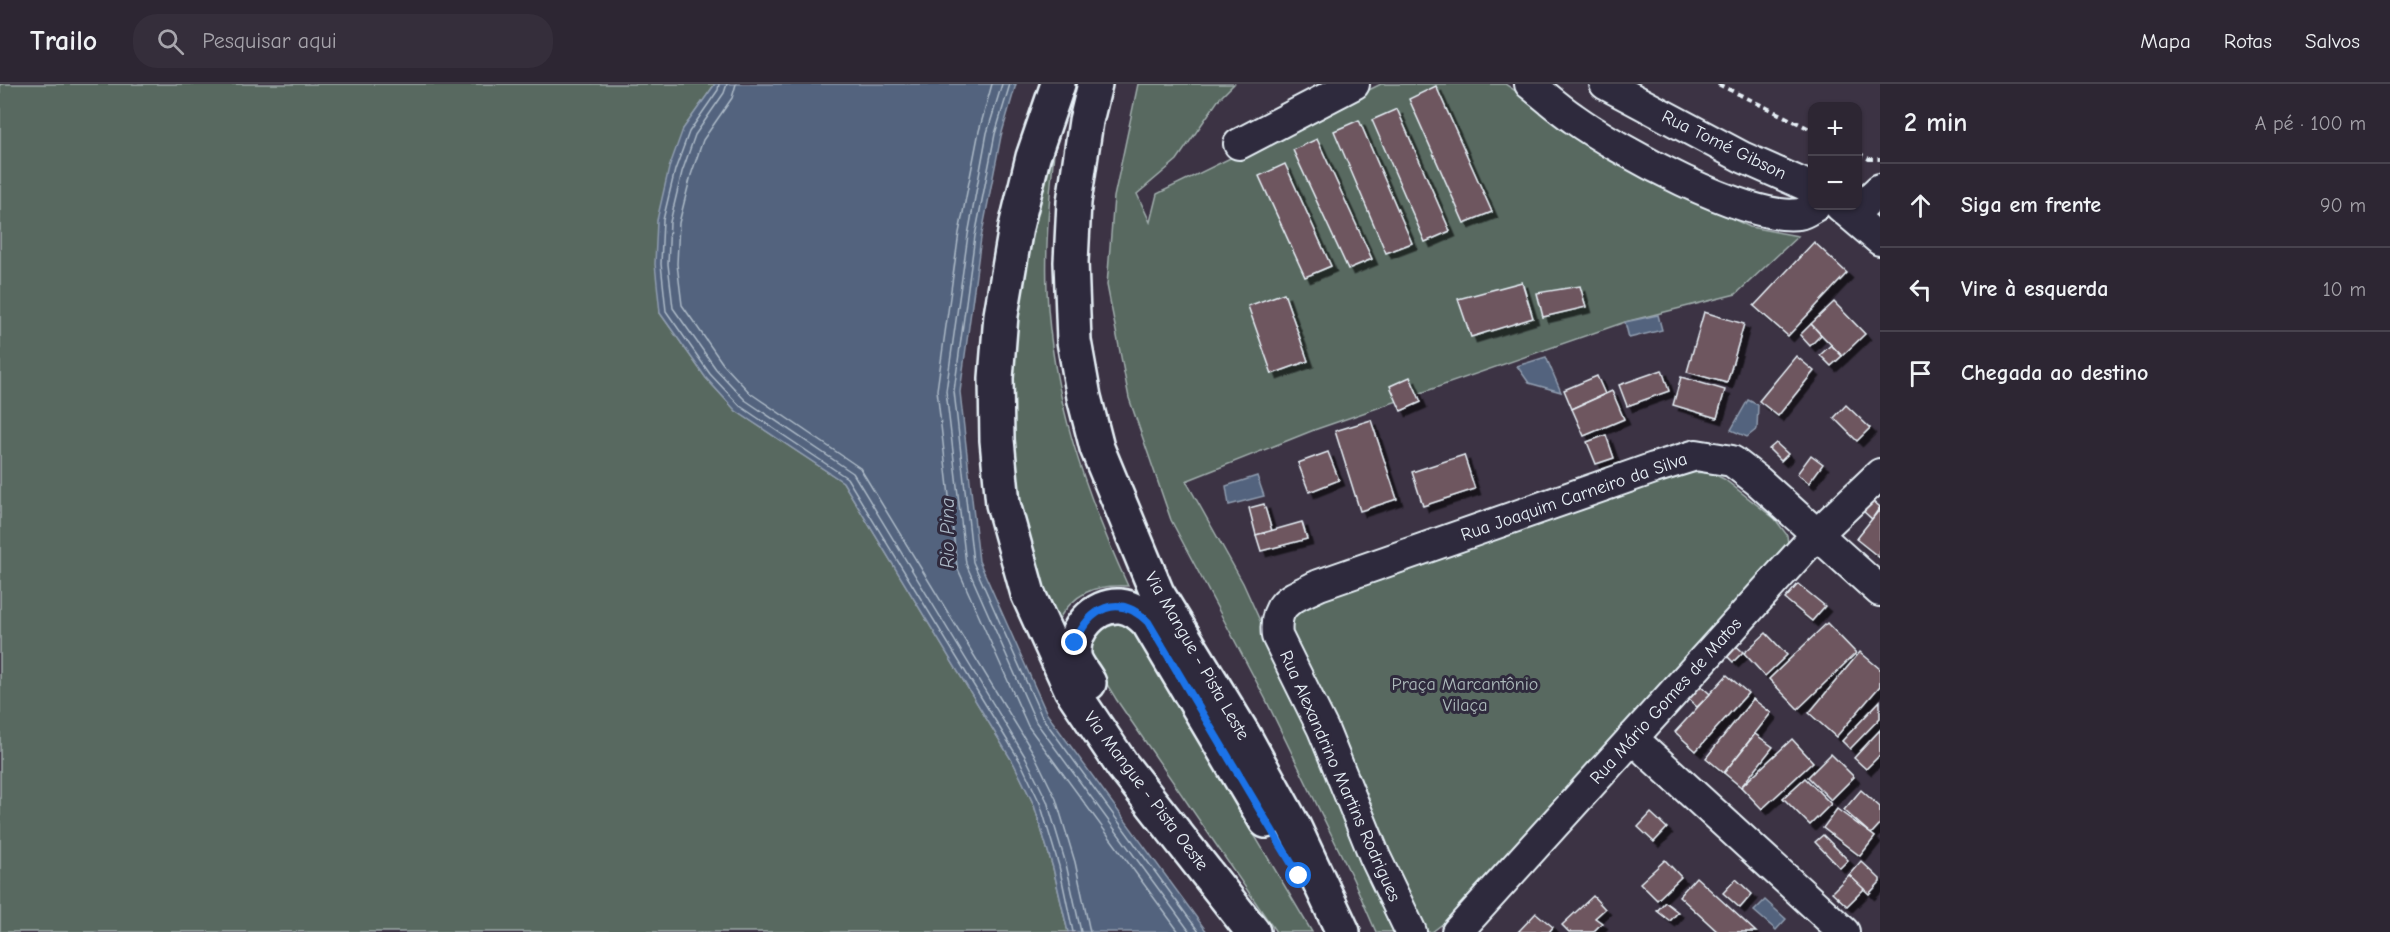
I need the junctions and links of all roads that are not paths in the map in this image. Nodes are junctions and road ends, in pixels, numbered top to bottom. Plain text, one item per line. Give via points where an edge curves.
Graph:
1 (1058, 84) edge
2 (1095, 84) edge
3 (1354, 84) edge
4 (1530, 84) edge
5 (1605, 84) edge
6 (1239, 144) dead end
7 (1808, 186) edge
8 (1880, 189) edge
9 (1862, 200) edge
10 (1808, 210) edge
11 (1847, 210) edge
12 (1880, 240) edge
13 (1880, 474) edge
14 (1816, 535) junction
15 (1880, 591) edge
16 (1275, 619) joint
17 (1632, 738) junction
18 (1178, 835) junction
19 (1837, 930) edge
20 (1253, 932) edge
21 (1335, 932) edge
22 (1343, 932) edge
23 (1410, 932) edge
24 (1457, 932) edge

1 - 18 main road, Via Mangue - Pista Oeste via 1033,157 1001,315 996,378 1003,504 1028,594 1071,689 1122,765
2 - 22 main road, Via Mangue - Pista Leste via 1074,202 1071,262 1074,341 1097,448 1157,593 1294,827
3 - 6 street
4 - 10 street via 1573,118 1627,152 1695,186 1743,206 1780,214
5 - 7 street, Rua Tomé Gibson via 1742,157
8 - 9 street
11 - 12 street
13 - 14 street, Rua Mário Gomes de Matos
14 - 15 street, Rua Joaquim Carneiro da Silva
14 - 16 street, Rua Joaquim Carneiro da Silva via 1732,461 1696,455 1319,585 1286,602
14 - 17 street, Rua Mário Gomes de Matos
16 - 23 street, Rua Alexandrino Martins Rodrigues via 1277,636 1323,729
17 - 19 street
17 - 24 street, Rua Mário Gomes de Matos
18 - 20 main road, Via Mangue - Pista Oeste
18 - 21 main road via 1074,657 1081,627 1104,609 1121,606 1148,622

